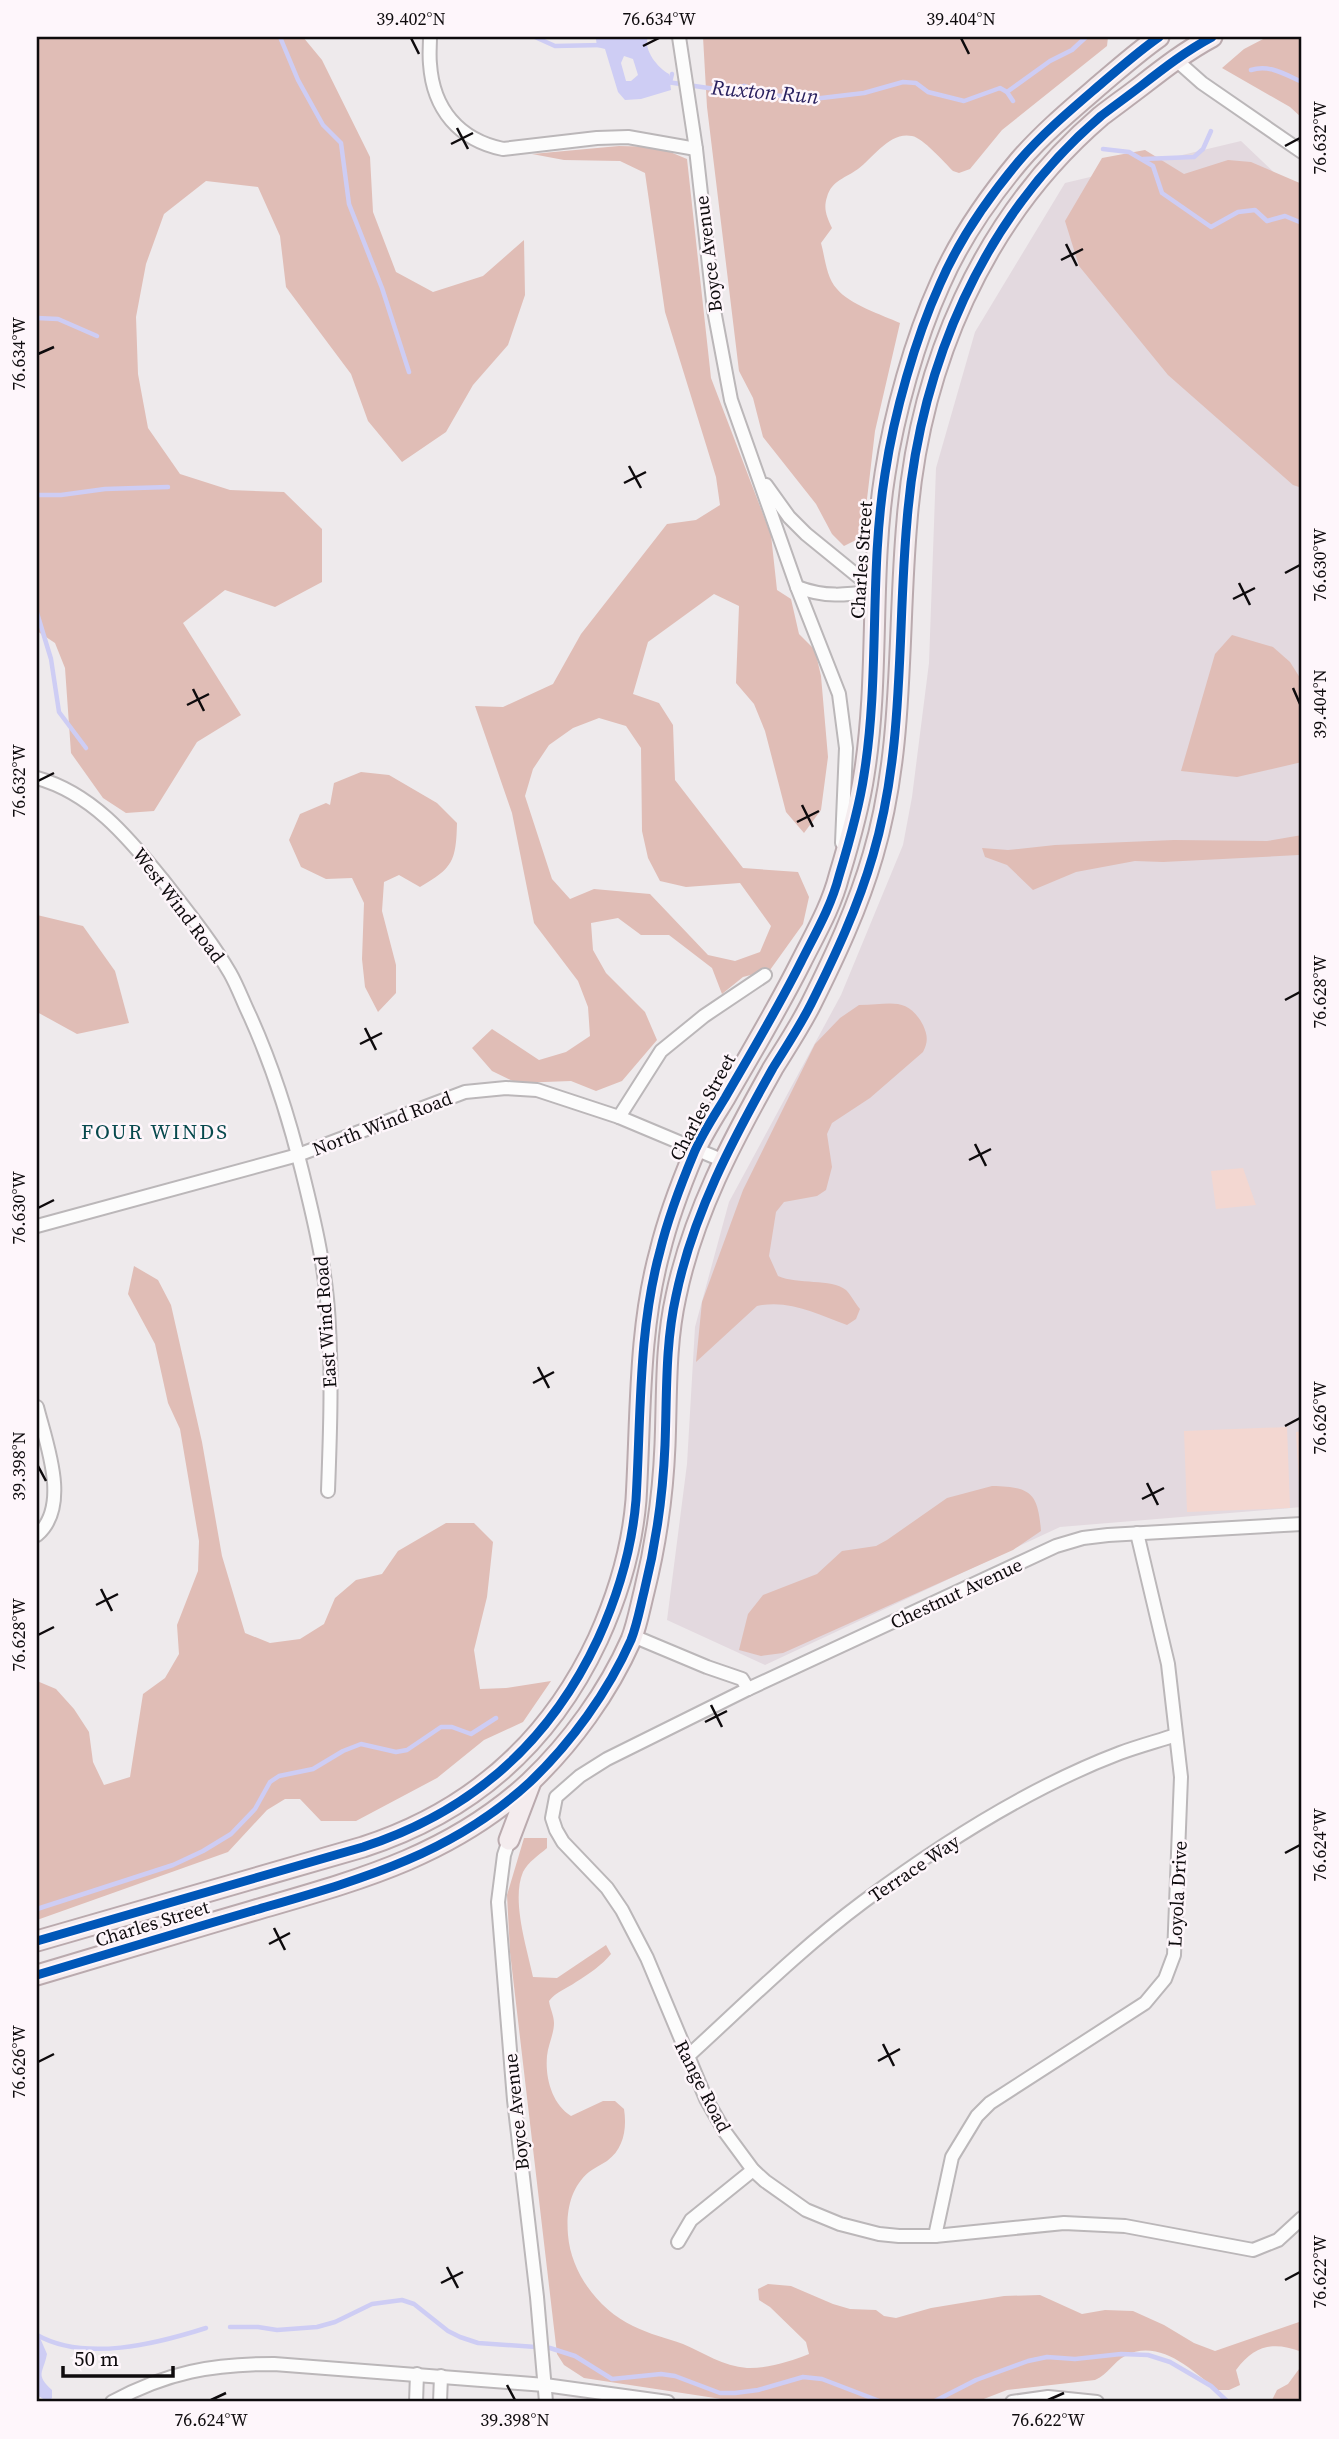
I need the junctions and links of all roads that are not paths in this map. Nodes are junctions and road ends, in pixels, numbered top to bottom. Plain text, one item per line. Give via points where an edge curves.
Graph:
1 (430, 37) edge
2 (679, 37) edge
3 (1159, 37) edge
4 (1212, 37) edge
5 (1175, 60) junction
6 (696, 149) junction
7 (1302, 152) edge
8 (754, 468) junction
9 (797, 587) junction
10 (876, 591) junction
11 (37, 778) edge
12 (841, 871) junction
13 (765, 975) dead end
14 (619, 1117) junction
15 (695, 1149) junction
16 (298, 1155) junction
17 (724, 1161) junction
18 (37, 1226) edge
19 (37, 1407) edge
20 (637, 1453) junction
21 (328, 1491) dead end
22 (1302, 1524) edge
23 (1137, 1533) junction
24 (37, 1535) edge
25 (633, 1636) junction
26 (748, 1689) junction
27 (1177, 1735) junction
28 (528, 1747) junction
29 (531, 1781) junction
30 (495, 1812) junction
31 (509, 1840) junction
32 (37, 1941) edge
33 (37, 1975) edge
34 (687, 2057) junction
35 (753, 2170) junction
36 (1302, 2217) edge
37 (934, 2236) junction
38 (678, 2242) dead end
39 (417, 2374) junction
40 (441, 2376) junction
41 (545, 2385) junction
42 (113, 2402) edge
43 (416, 2402) edge
44 (440, 2402) edge
45 (546, 2402) edge
46 (667, 2402) edge
47 (1012, 2402) edge
48 (1097, 2402) edge

1 - 6 street via 430,66 443,112 463,131 491,146 503,149 628,137
2 - 6 street, Boyce Avenue
3 - 10 main road, Charles Street via 1052,126 1021,159 989,200 940,283 903,391 885,473
4 - 5 main road, Charles Street
5 - 7 street
5 - 17 main road, Charles Street via 1101,116 1044,176 1009,220 962,299 928,398 913,466 892,759 874,851 854,911 809,1008
6 - 8 street, Boyce Avenue via 725,371
8 - 9 street, Boyce Avenue
8 - 10 street, Boyce Avenue via 789,517
9 - 10 street via 817,594
9 - 12 street, Boyce Avenue via 839,694 846,748
10 - 12 main road, Charles Street via 864,774
11 - 16 street, West Wind Road via 83,799 126,835 205,934 231,976 271,1063
12 - 15 main road, Charles Street via 824,918 791,981
13 - 14 street via 661,1051
14 - 15 street, North Wind Road
14 - 16 street, North Wind Road via 537,1090 485,1089 465,1092
15 - 17 street, North Wind Road
15 - 20 main road, Charles Street via 653,1279
16 - 18 street, North Wind Road
16 - 21 street, East Wind Road via 319,1238 329,1327
17 - 25 main road, Charles Street via 700,1212 674,1302 656,1545
19 - 24 street via 54,1481 49,1519
20 - 25 main road via 648,1492 639,1561 625,1613
20 - 28 main road, Charles Street via 632,1529 612,1608 569,1694
22 - 23 street, Chestnut Avenue
23 - 26 street, Chestnut Avenue via 1083,1538 1056,1546
23 - 27 street, Loyola Drive via 1168,1664
25 - 26 street via 743,1679
25 - 28 main road via 615,1644 582,1699
25 - 29 main road, Charles Street via 582,1722
26 - 34 street, Range Road via 607,1759 566,1787 553,1807 552,1818 563,1842 622,1910
27 - 34 street, Terrace Way via 1080,1769 939,1849 861,1903
27 - 37 street, Loyola Drive via 1181,1777 1177,1905 1174,1955 1166,1979 1145,2003 990,2103 977,2116 952,2157
28 - 32 main road, Charles Street via 461,1801 392,1837
29 - 30 main road, Charles Street
29 - 31 main road
30 - 31 main road
30 - 33 main road, Charles Street via 452,1840 401,1864
31 - 41 street, Boyce Avenue via 498,1902
34 - 35 street, Range Road via 725,2132
35 - 37 street, Range Road via 806,2210 840,2224 878,2234
35 - 38 street via 691,2220
36 - 37 street, Range Road via 1278,2240 1253,2250 1125,2226 1064,2223
39 - 40 street
39 - 42 street via 223,2365 156,2380
39 - 43 street
40 - 41 street
40 - 44 street
41 - 45 street, Boyce Avenue
41 - 46 street
47 - 48 street via 1048,2397

